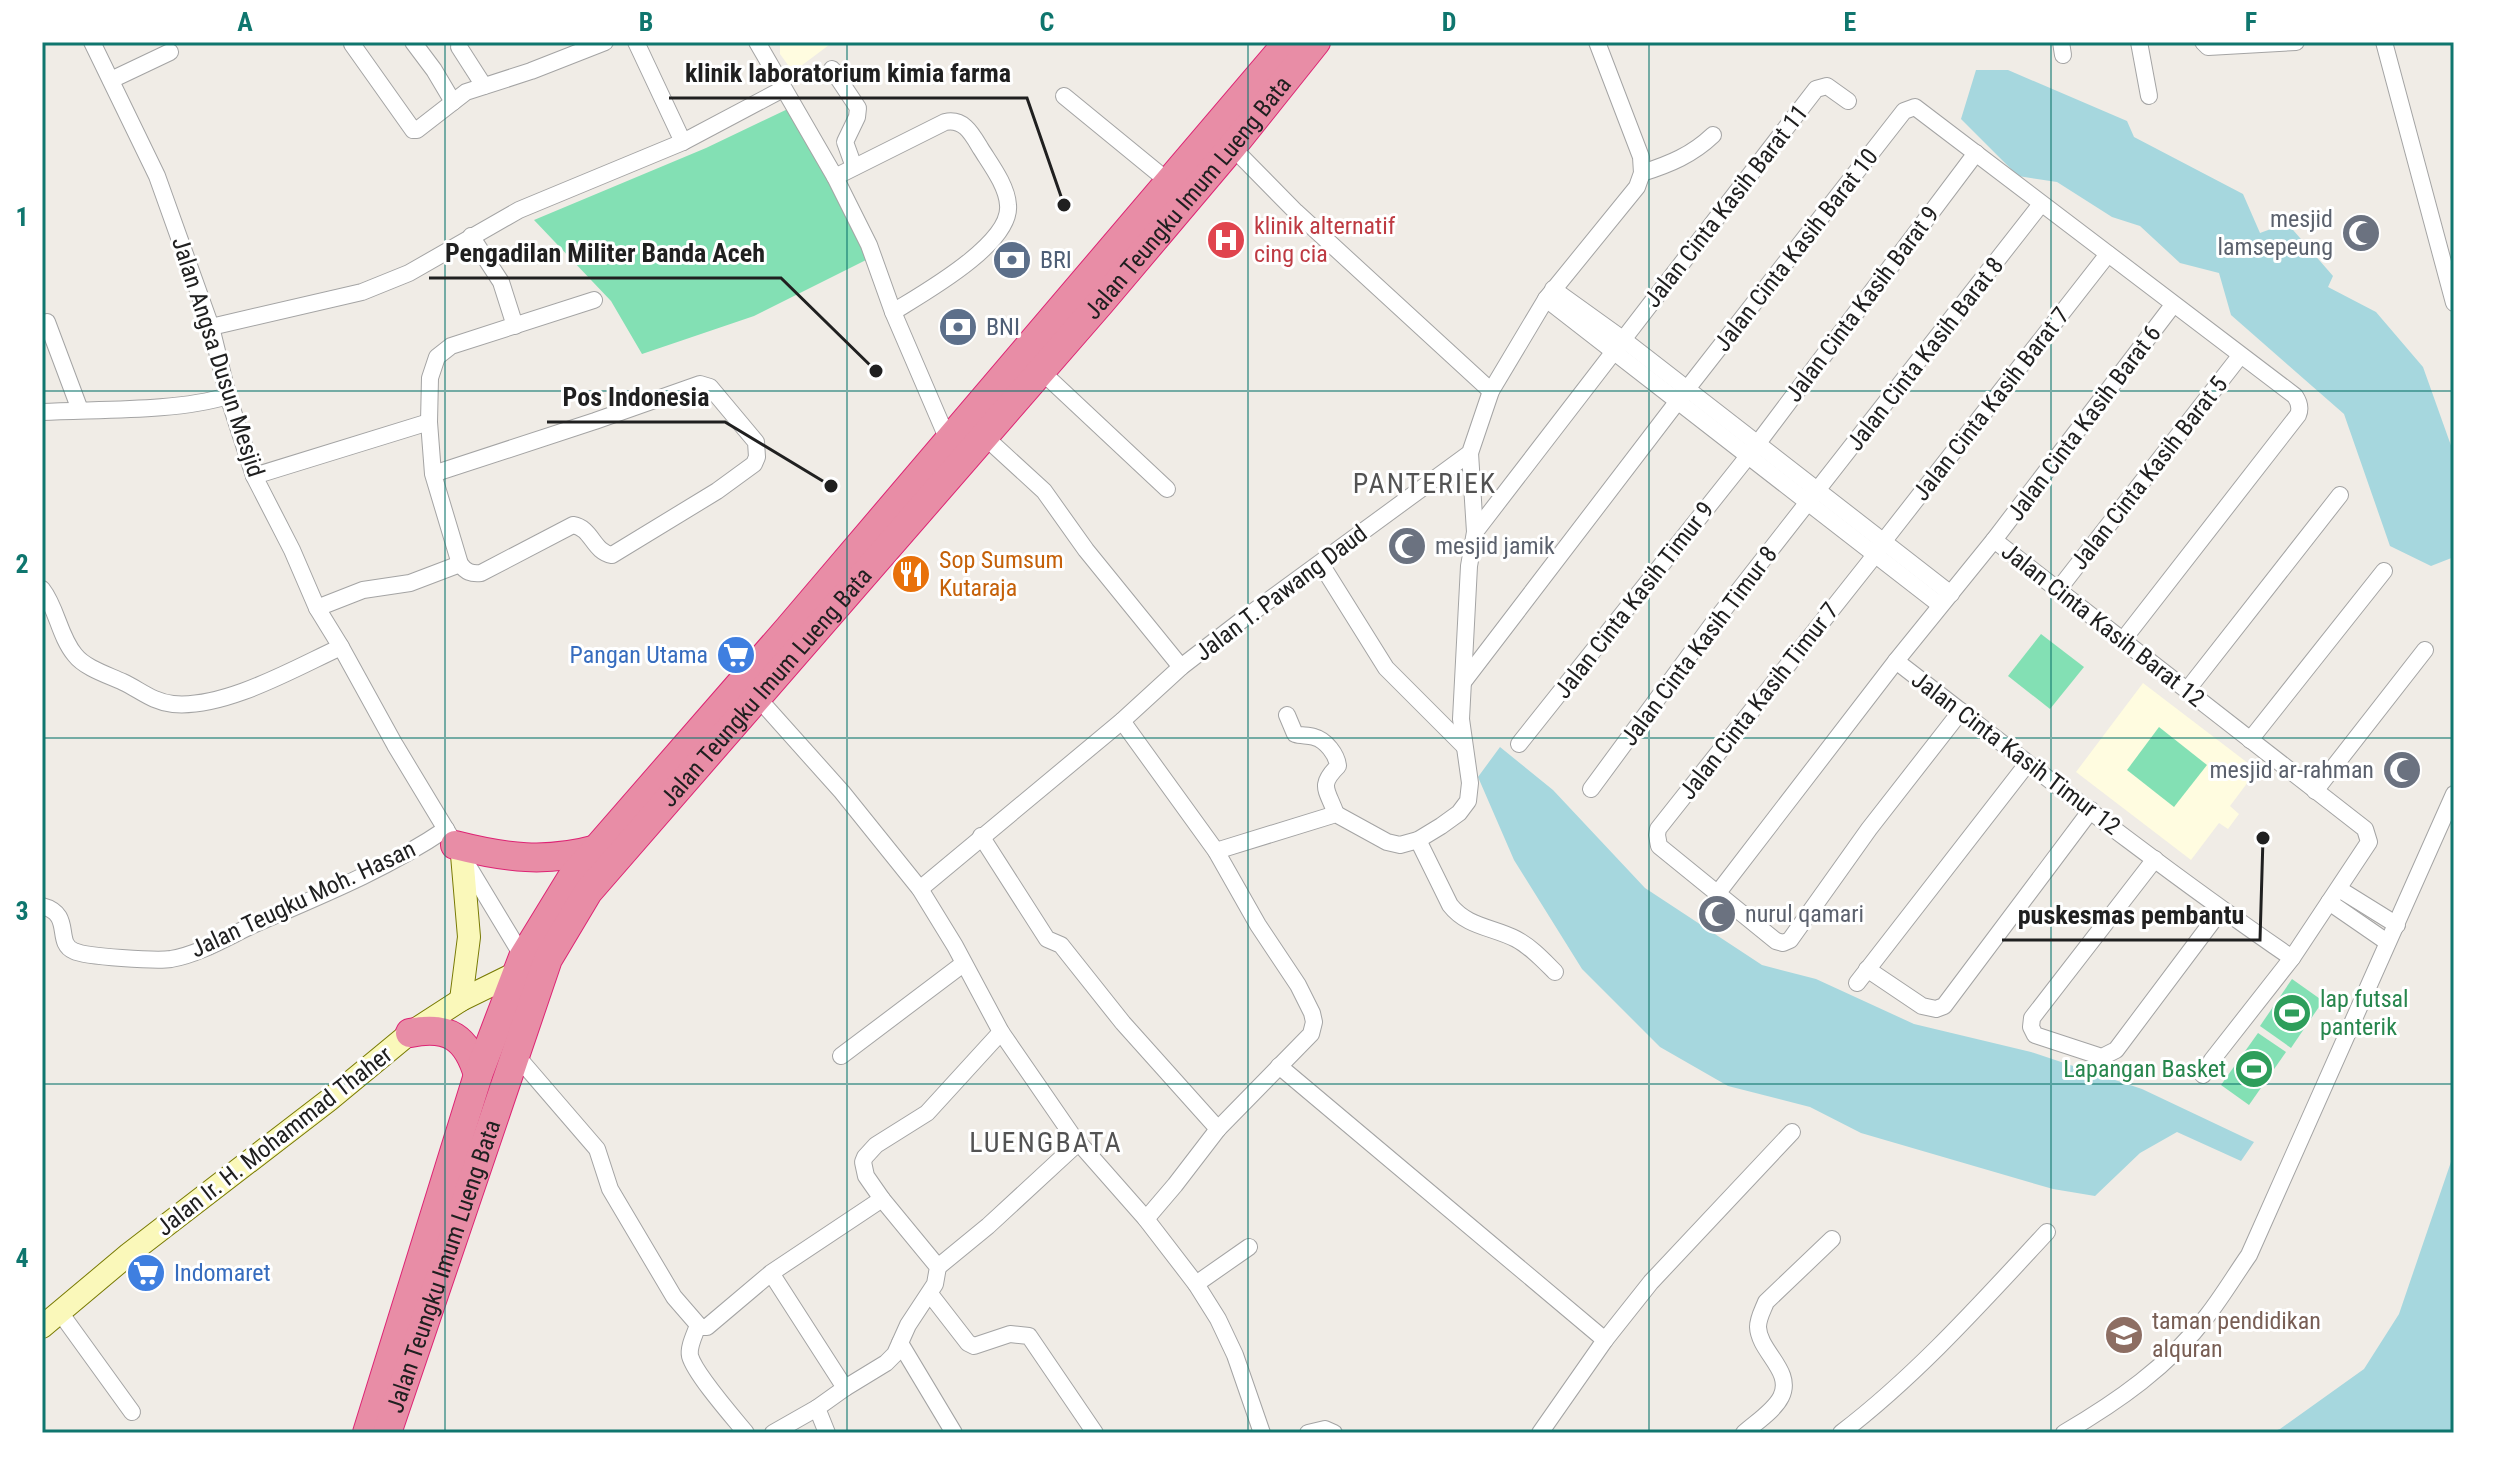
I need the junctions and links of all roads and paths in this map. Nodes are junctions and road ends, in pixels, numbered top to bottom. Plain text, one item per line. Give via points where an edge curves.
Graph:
1 (92, 42) edge
2 (413, 42) edge
3 (605, 42) edge
4 (636, 42) edge
5 (757, 42) edge
6 (1288, 42) edge
7 (1316, 42) edge
8 (1597, 42) edge
9 (2139, 42) edge
10 (2203, 42) edge
11 (2296, 42) edge
12 (2384, 42) edge
13 (352, 44) dead end
14 (459, 47) dead end
15 (170, 52) dead end
16 (832, 69) dead end
17 (111, 80) junction
18 (484, 86) junction
19 (783, 89) junction
20 (1064, 96) dead end
21 (2149, 96) dead end
22 (1848, 101) dead end
23 (453, 102) junction
24 (1713, 135) dead end
25 (683, 142) junction
26 (1232, 147) junction
27 (1976, 153) junction
28 (854, 167) junction
29 (1642, 173) junction
30 (835, 177) junction
31 (1169, 182) junction
32 (2041, 204) junction
33 (471, 236) junction
34 (2108, 254) junction
35 (1549, 294) junction
36 (594, 300) dead end
37 (2454, 303) edge
38 (2173, 305) junction
39 (893, 312) junction
40 (47, 322) dead end
41 (515, 326) junction
42 (211, 327) junction
43 (1619, 346) junction
44 (2240, 356) junction
45 (1041, 371) junction
46 (1491, 391) junction
47 (228, 396) junction
48 (1683, 396) junction
49 (80, 410) junction
50 (42, 412) edge
51 (429, 422) junction
52 (984, 436) junction
53 (948, 440) junction
54 (1752, 449) junction
55 (1470, 453) junction
56 (433, 474) junction
57 (254, 476) junction
58 (1167, 489) dead end
59 (2340, 495) dead end
60 (1813, 497) junction
61 (1475, 532) junction
62 (1994, 540) junction
63 (1879, 548) junction
64 (460, 564) junction
65 (1321, 564) junction
66 (2384, 571) dead end
67 (42, 589) edge
68 (2058, 590) junction
69 (1946, 600) junction
70 (317, 608) junction
71 (796, 636) junction
72 (2123, 640) junction
73 (341, 647) junction
74 (2425, 650) dead end
75 (1896, 661) junction
76 (1181, 667) junction
77 (1464, 681) junction
78 (2188, 689) junction
79 (757, 697) junction
80 (1961, 711) junction
81 (1287, 715) dead end
82 (1122, 721) junction
83 (2250, 740) junction
84 (1519, 744) dead end
85 (1464, 746) junction
86 (2027, 764) junction
87 (1591, 789) dead end
88 (2315, 791) junction
89 (2454, 794) edge
90 (2091, 810) junction
91 (1336, 814) junction
92 (981, 836) junction
93 (1418, 840) junction
94 (454, 843) junction
95 (597, 849) junction
96 (1216, 851) junction
97 (2155, 859) junction
98 (920, 889) junction
99 (1717, 894) junction
100 (2334, 895) junction
101 (42, 906) edge
102 (2221, 910) junction
103 (2397, 925) junction
104 (2387, 942) junction
105 (2292, 958) junction
106 (963, 964) junction
107 (520, 965) junction
108 (1555, 972) dead end
109 (461, 1000) junction
110 (1001, 1032) junction
111 (410, 1033) junction
112 (516, 1055) junction
113 (841, 1056) dead end
114 (1279, 1066) junction
115 (478, 1075) junction
116 (2203, 1075) dead end
117 (1218, 1129) junction
118 (1792, 1132) dead end
119 (1079, 1142) junction
120 (882, 1199) junction
121 (1146, 1219) junction
122 (2047, 1232) dead end
123 (1832, 1239) dead end
124 (1249, 1247) dead end
125 (938, 1267) junction
126 (771, 1273) junction
127 (1196, 1284) junction
128 (930, 1294) junction
129 (59, 1311) junction
130 (698, 1325) junction
131 (42, 1327) edge
132 (1605, 1340) junction
133 (900, 1343) junction
134 (400, 1360) junction
135 (845, 1388) junction
136 (817, 1408) junction
137 (132, 1412) dead end
138 (367, 1433) edge
139 (387, 1433) edge
140 (746, 1433) edge
141 (773, 1433) edge
142 (827, 1433) edge
143 (954, 1433) edge
144 (1095, 1433) edge
145 (1262, 1433) edge
146 (1308, 1433) edge
147 (1334, 1433) edge
148 (1540, 1433) edge
149 (1744, 1433) edge
150 (1841, 1433) edge
151 (2064, 1433) edge

1 - 17 street, Jalan Angsa Dusun Mesjid
2 - 23 street
3 - 18 street
4 - 25 street
5 - 19 street
6 - 31 highway, Jalan Teungku Imum Lueng Bata
7 - 26 highway, Jalan Teungku Imum Lueng Bata
8 - 29 street via 1641,157
9 - 21 street
10 - 11 street via 2208,47
12 - 37 street
13 - 23 street via 411,129 417,130
14 - 18 street
15 - 17 street
16 - 28 street via 858,108 845,138
17 - 42 street, Jalan Angsa Dusun Mesjid via 157,176
18 - 23 street
19 - 25 street
19 - 30 street
20 - 31 street
22 - 43 street, Jalan Cinta Kasih Barat 11 via 1827,86 1816,89
24 - 29 street via 1679,161
25 - 33 street via 519,210
26 - 45 highway, Jalan Teungku Imum Lueng Bata
26 - 46 street
27 - 32 street
27 - 48 street, Jalan Cinta Kasih Barat 10 via 1918,108 1904,111
27 - 54 street, Jalan Cinta Kasih Barat 9
28 - 30 street
28 - 39 street via 953,121 976,140 1009,206 1004,225 980,251
29 - 35 street via 1637,187
30 - 39 street via 869,245
31 - 53 highway, Jalan Teungku Imum Lueng Bata
32 - 34 street
32 - 60 street, Jalan Cinta Kasih Barat 8
33 - 41 street via 501,282
33 - 42 street via 409,273 362,292
34 - 38 street
34 - 63 street, Jalan Cinta Kasih Barat 7
35 - 43 street
35 - 46 street
36 - 41 street
38 - 44 street
38 - 62 street, Jalan Cinta Kasih Barat 6
39 - 53 street
40 - 49 street
41 - 51 street via 451,346 437,357 430,378
42 - 47 street, Jalan Angsa Dusun Mesjid
43 - 48 street
43 - 61 street
44 - 68 street, Jalan Cinta Kasih Barat 5
44 - 72 street via 2295,396 2298,415
45 - 52 highway, Jalan Teungku Imum Lueng Bata
45 - 58 street
46 - 55 street
47 - 49 street via 209,402
47 - 57 street, Jalan Angsa Dusun Mesjid
48 - 54 street
48 - 77 street, Jalan Cinta Kasih Barat 10
49 - 50 street
51 - 56 street
51 - 57 street
52 - 71 highway, Jalan Teungku Imum Lueng Bata
52 - 76 street via 1044,491
53 - 71 highway, Jalan Teungku Imum Lueng Bata
54 - 60 street
54 - 84 street, Jalan Cinta Kasih Timur 9
55 - 61 street
55 - 65 street, Jalan T. Pawang Daud
56 - 64 street
56 - 64 street via 700,384 710,387 756,442 754,464 612,555 573,525 481,573 472,574
57 - 70 street, Jalan Angsa Dusun Mesjid
59 - 78 street
60 - 63 street
60 - 87 street, Jalan Cinta Kasih Timur 8
61 - 77 street
62 - 68 street, Jalan Cinta Kasih Barat 12
62 - 69 street, Jalan Cinta Kasih Barat 12
63 - 69 street
63 - 99 street, Jalan Cinta Kasih Timur 7 via 1658,829 1662,850
64 - 70 street
65 - 76 street, Jalan T. Pawang Daud
65 - 85 street via 1386,668
66 - 83 street
67 - 73 street via 78,659 148,697 174,704 239,694
68 - 72 street, Jalan Cinta Kasih Barat 12
69 - 75 street, Jalan Cinta Kasih Timur 12
70 - 73 street, Jalan Angsa Dusun Mesjid
71 - 79 highway, Jalan Teungku Imum Lueng Bata
71 - 95 highway, Jalan Teungku Imum Lueng Bata
72 - 78 street, Jalan Cinta Kasih Barat 12
73 - 94 street, Jalan Angsa Dusun Mesjid
74 - 88 street
75 - 80 street, Jalan Cinta Kasih Timur 12
75 - 99 street
76 - 82 street, Jalan T. Pawang Daud
77 - 85 street
78 - 83 street, Jalan Cinta Kasih Barat 12
79 - 98 street
79 - 112 highway, Jalan Teungku Imum Lueng Bata via 588,892 548,959
80 - 86 street, Jalan Cinta Kasih Timur 12
80 - 99 street via 1790,940 1776,941
81 - 91 street via 1295,734 1317,738 1338,761 1325,782
82 - 92 street, Jalan T. Pawang Daud
82 - 96 street
83 - 88 street, Jalan Cinta Kasih Barat 12
85 - 93 street via 1468,801
86 - 90 street, Jalan Cinta Kasih Timur 12
86 - 90 street via 1862,976 1922,1006 1936,1009 1951,999
88 - 100 street, Jalan Cinta Kasih Barat 12 via 2368,833 2369,842
89 - 103 street
90 - 97 street, Jalan Cinta Kasih Timur 12
91 - 93 street via 1394,844
91 - 96 street
92 - 98 street, Jalan T. Pawang Daud
92 - 117 street via 1047,939 1061,945
93 - 108 street via 1456,914 1515,938
94 - 95 highway via 532,858
94 - 101 street, Jalan Teugku Moh. Hasan via 415,850 169,959 72,951 61,919
94 - 107 street, Jalan Angsa Dusun Mesjid
94 - 109 main road via 469,937
95 - 107 highway, Jalan Teungku Imum Lueng Bata via 572,877
96 - 114 street via 1312,1013 1311,1034
97 - 102 street, Jalan Cinta Kasih Timur 12
97 - 102 street via 2032,1018 2035,1035 2096,1055 2116,1050
98 - 106 street
100 - 103 street
100 - 104 street
100 - 105 street
102 - 105 street, Jalan Cinta Kasih Timur 12
103 - 104 street
104 - 151 street via 2249,1255 2207,1317 2170,1356 2126,1395
105 - 116 street
106 - 110 street
106 - 113 street
107 - 109 main road, Jalan Ir. H. Mohammad Thaher
107 - 115 highway, Jalan Teungku Imum Lueng Bata
109 - 111 main road, Jalan Ir. H. Mohammad Thaher
110 - 119 street
110 - 120 street via 927,1113 865,1157 866,1176
111 - 115 highway via 443,1033 463,1043
111 - 129 main road, Jalan Ir. H. Mohammad Thaher
112 - 130 street via 597,1149 610,1189 674,1297
112 - 134 highway, Jalan Teungku Imum Lueng Bata
114 - 117 street
114 - 132 street
115 - 134 highway, Jalan Teungku Imum Lueng Bata
117 - 121 street
118 - 132 street via 1651,1282
119 - 121 street
119 - 125 street
120 - 125 street
120 - 126 street
121 - 127 street
122 - 150 street via 1876,1406
123 - 149 street via 1766,1302 1760,1336 1784,1389 1778,1403
124 - 127 street
125 - 128 street
126 - 130 street via 707,1327
126 - 135 street
127 - 145 street via 1235,1355
128 - 133 street
128 - 144 street via 974,1346 1010,1334 1029,1336
129 - 131 main road, Jalan Ir. H. Mohammad Thaher
129 - 137 street
130 - 140 street via 690,1357
132 - 148 street
133 - 135 street via 886,1363
133 - 143 street
134 - 138 highway, Jalan Teungku Imum Lueng Bata
134 - 139 highway, Jalan Teungku Imum Lueng Bata
135 - 136 street
136 - 141 street
136 - 142 street
146 - 147 street

